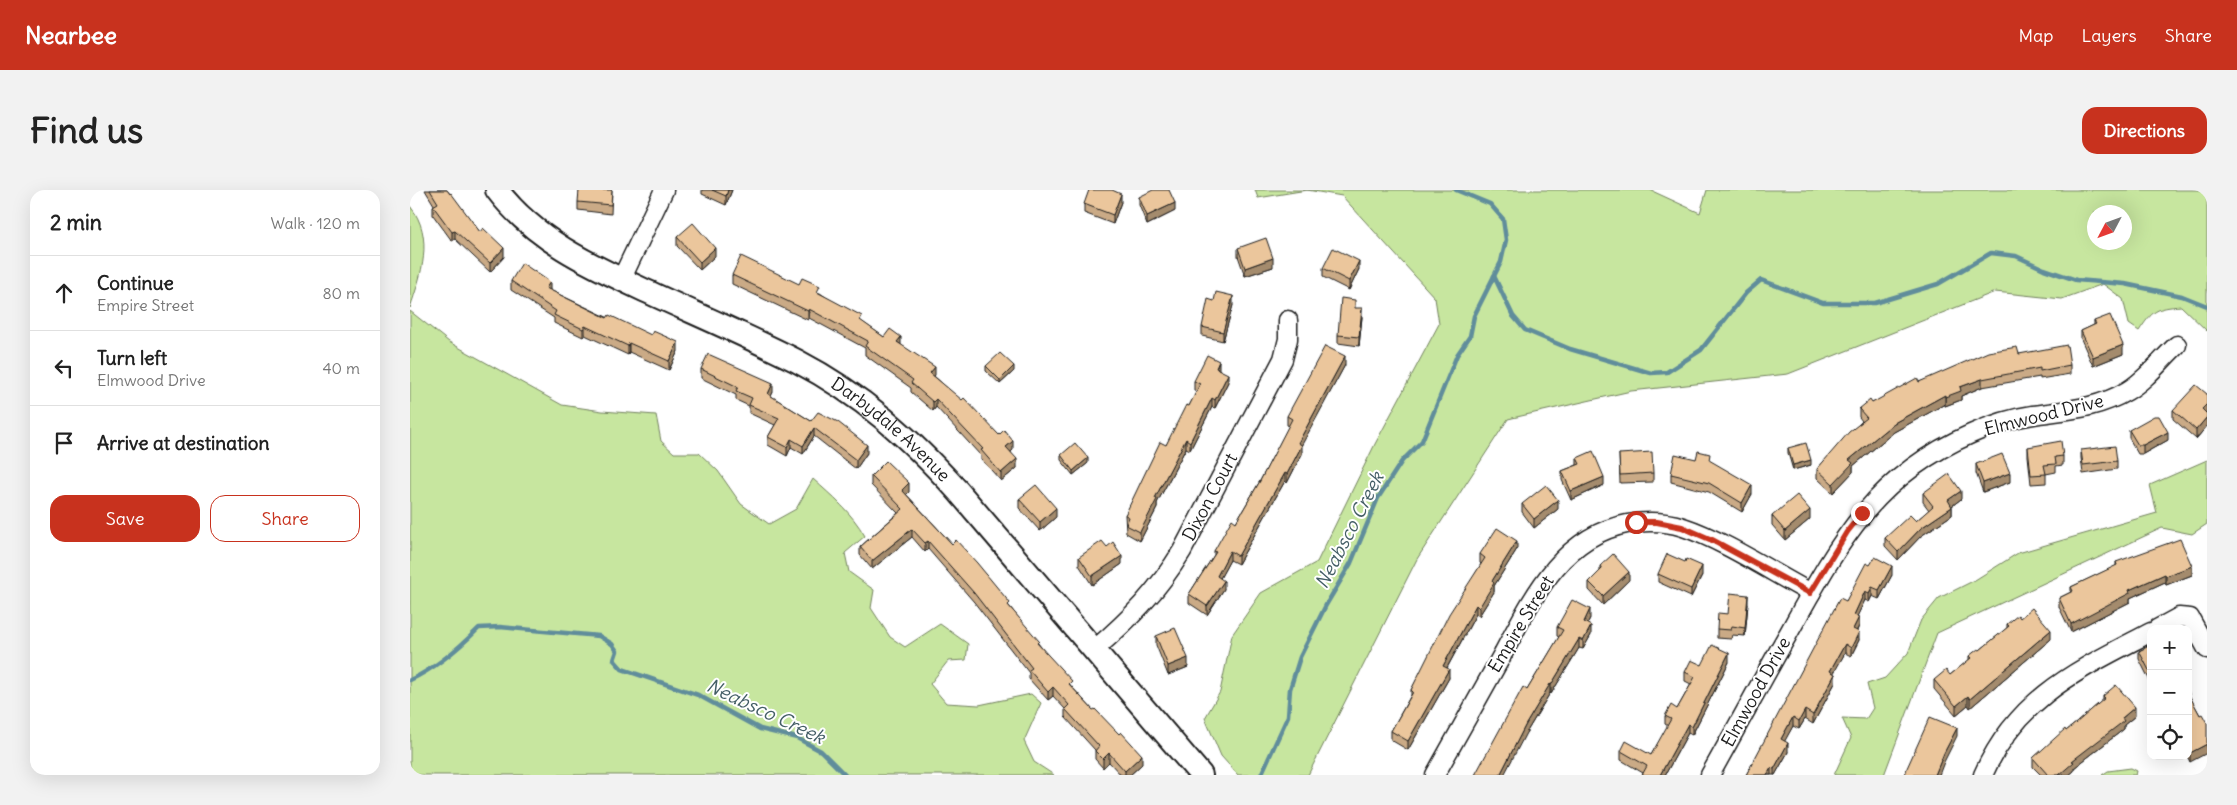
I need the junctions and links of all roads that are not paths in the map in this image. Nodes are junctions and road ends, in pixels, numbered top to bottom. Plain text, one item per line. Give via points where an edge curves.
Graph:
1 (497, 190) edge
2 (664, 190) edge
3 (621, 280) junction
4 (1288, 320) dead end
5 (2177, 345) dead end
6 (1810, 593) junction
7 (2164, 625) edge
8 (2147, 634) edge
9 (2207, 649) edge
10 (1094, 650) junction
11 (1201, 775) edge
12 (1435, 775) edge
13 (1710, 775) edge
14 (1983, 775) edge

1 - 3 street, Darbydale Avenue via 528,224 556,245
2 - 3 street
3 - 10 street, Darbydale Avenue via 796,360 839,384 875,410 932,462
4 - 10 street, Dixon Court via 1288,339 1282,359 1182,551 1166,577 1137,612
5 - 6 street, Elmwood Drive via 2140,381 2117,397 2089,407 2001,422 1927,457 1902,474 1862,513
6 - 12 street, Empire Street via 1682,527 1636,522 1595,534 1567,553 1539,588
6 - 13 street, Elmwood Drive
7 - 9 street via 2179,617 2190,618
8 - 14 street via 2046,691 2012,728
10 - 11 street, Darbydale Avenue

